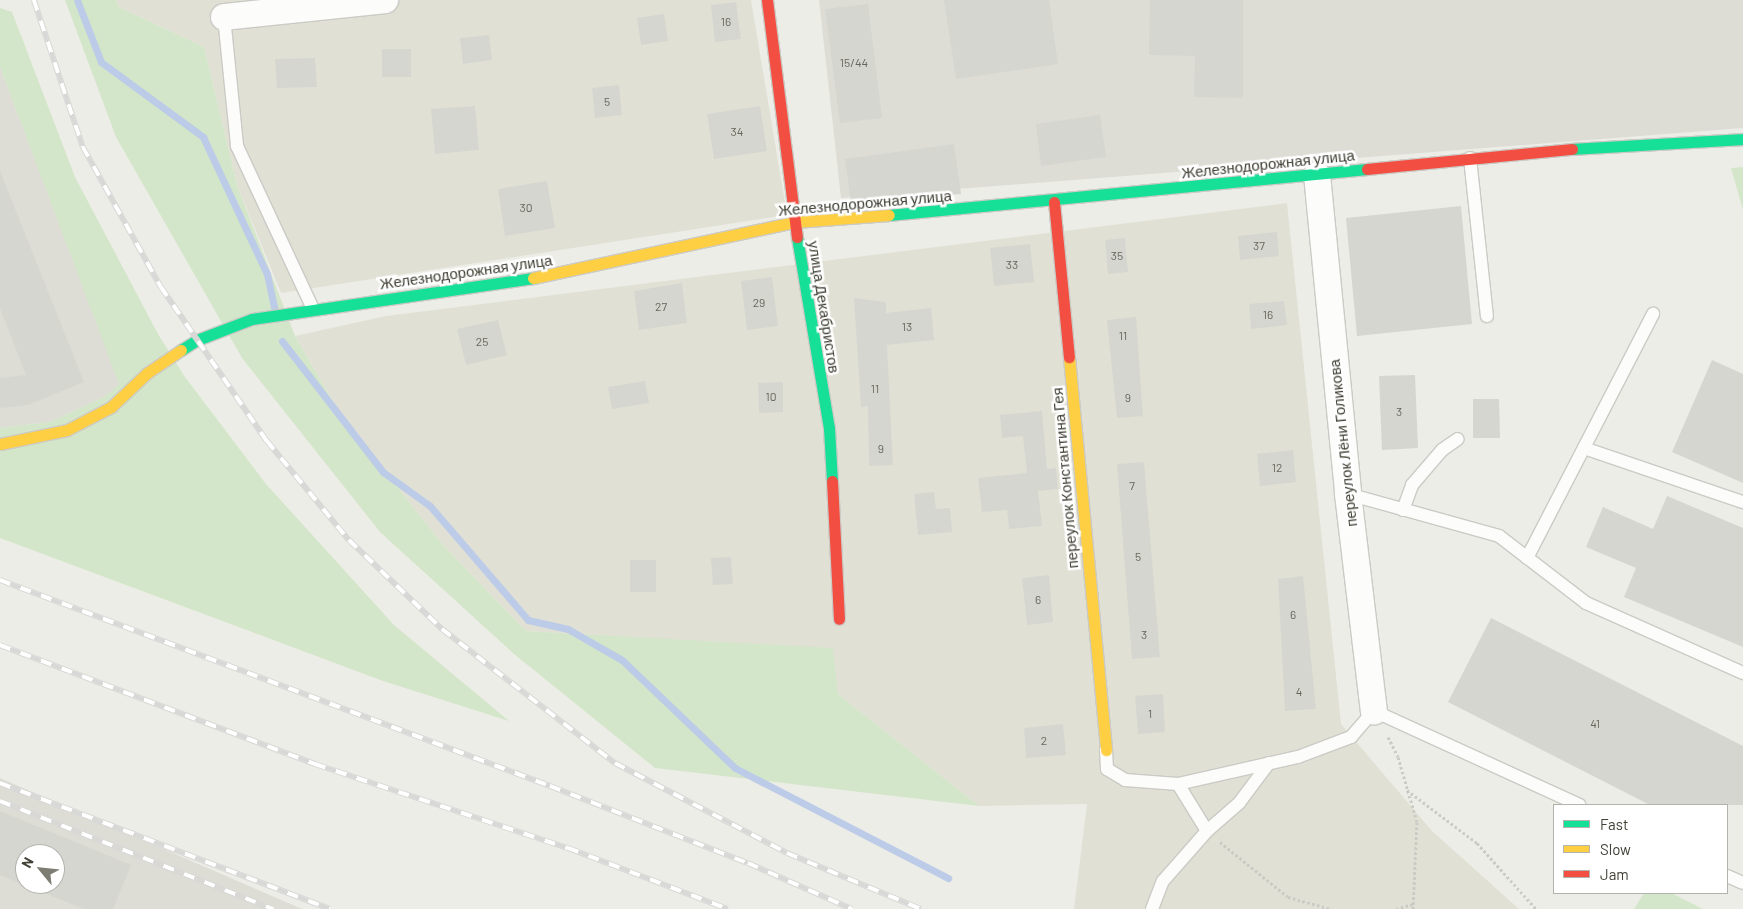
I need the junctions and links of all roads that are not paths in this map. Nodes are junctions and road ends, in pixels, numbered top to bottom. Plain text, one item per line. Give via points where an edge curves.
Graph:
1 (385, 0) edge
2 (767, 0) edge
3 (224, 17) joint
4 (1743, 139) edge
5 (1470, 158) junction
6 (1316, 175) junction
7 (1054, 202) junction
8 (795, 222) junction
9 (313, 309) junction
10 (1653, 314) dead end
11 (1487, 316) dead end
12 (1458, 439) dead end
13 (0, 444) edge
14 (1584, 448) junction
15 (1348, 494) junction
16 (1743, 502) edge
17 (1403, 510) junction
18 (1527, 558) junction
19 (838, 620) dead end
20 (1743, 673) edge
21 (1374, 711) junction
22 (1106, 750) joint
23 (1269, 763) junction
24 (1178, 784) junction
25 (1577, 804) edge
26 (1207, 831) junction
27 (1728, 876) edge
28 (1743, 883) edge
29 (1152, 909) edge

1 - 3 street
2 - 8 street, улица Декабристов
3 - 9 lane via 237,146
4 - 5 street, Железнодорожная улица
5 - 6 street, Железнодорожная улица
5 - 11 lane
6 - 7 street, Железнодорожная улица
6 - 15 street, переулок Лёни Голикова
7 - 8 street, Железнодорожная улица
7 - 22 street, переулок Константина Гея
8 - 9 street, Железнодорожная улица via 561,274
8 - 19 street, улица Декабристов via 829,428
9 - 13 street, Железнодорожная улица via 252,319 197,340 147,373 104,411 67,430
10 - 14 lane
12 - 17 lane via 1442,450 1412,484
14 - 16 lane
14 - 18 lane
15 - 17 lane
15 - 21 street, переулок Лёни Голикова
17 - 18 lane via 1499,536
18 - 20 lane via 1586,603
21 - 23 lane via 1351,737 1298,758
21 - 25 lane
22 - 24 lane via 1107,769 1125,780
23 - 24 lane
23 - 26 lane via 1239,803
24 - 26 lane
26 - 29 lane via 1163,882
27 - 28 lane

